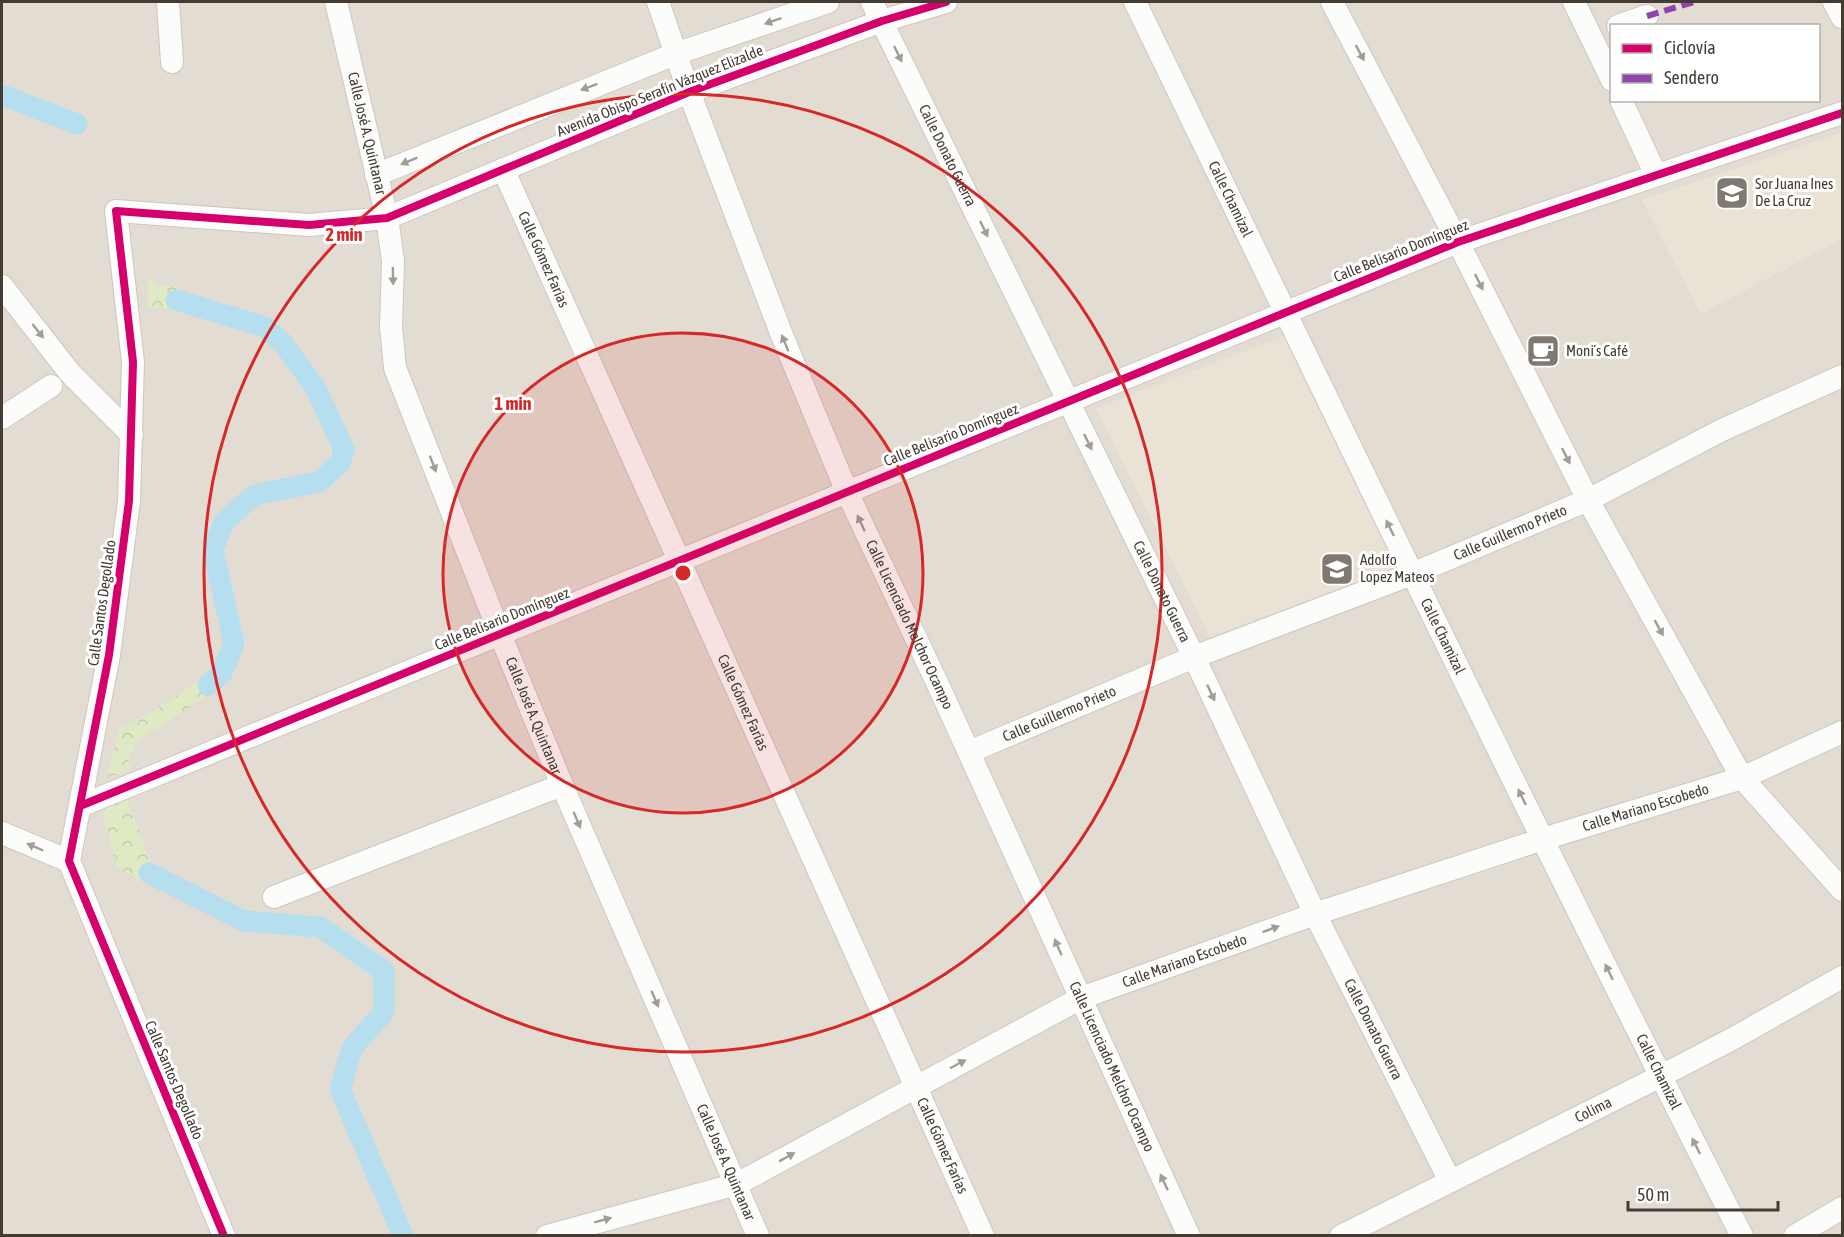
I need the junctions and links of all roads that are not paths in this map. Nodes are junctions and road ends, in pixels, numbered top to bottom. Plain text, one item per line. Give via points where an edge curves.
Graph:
1 (168, 2) edge
2 (336, 2) edge
3 (658, 2) edge
4 (828, 2) edge
5 (946, 2) edge
6 (1135, 2) edge
7 (1332, 2) edge
8 (1574, 2) edge
9 (1834, 2) edge
10 (877, 11) edge
11 (1647, 16) dead end
12 (1842, 17) edge
13 (1624, 24) edge
14 (1601, 31) edge
15 (675, 54) junction
16 (172, 62) dead end
17 (1610, 75) edge
18 (689, 92) junction
19 (1622, 102) edge
20 (1842, 113) edge
21 (503, 169) junction
22 (376, 175) junction
23 (1656, 176) junction
24 (387, 218) junction
25 (1458, 242) junction
26 (2, 286) edge
27 (1286, 312) junction
28 (1842, 376) edge
29 (51, 386) dead end
30 (1068, 402) junction
31 (2, 418) edge
32 (132, 435) junction
33 (847, 492) junction
34 (1588, 500) junction
35 (680, 561) junction
36 (1412, 574) junction
37 (500, 634) junction
38 (1194, 657) junction
39 (1842, 732) edge
40 (969, 753) junction
41 (1742, 778) junction
42 (562, 785) junction
43 (80, 806) junction
44 (2, 833) edge
45 (1543, 840) junction
46 (69, 861) junction
47 (1842, 890) edge
48 (274, 897) dead end
49 (1315, 914) junction
50 (1842, 977) edge
51 (1081, 998) junction
52 (1660, 1076) junction
53 (916, 1086) junction
54 (1450, 1181) junction
55 (737, 1184) junction
56 (1842, 1208) edge
57 (224, 1236) edge
58 (547, 1236) edge
59 (758, 1236) edge
60 (983, 1236) edge
61 (1189, 1236) edge
62 (1341, 1236) edge
63 (1742, 1236) edge
64 (1795, 1236) edge

1 - 16 street
2 - 22 street, Calle José A. Quintanar
3 - 15 street, Calle Licenciado Melchor Ocampo
4 -> 15 street, Avenida Obispo Serafín Vázquez Elizalde
5 - 10 street, Avenida Obispo Serafín Vázquez Elizalde
6 - 27 street, Calle Chamizal
7 -> 25 street
8 - 14 street
9 - 12 street
10 - 18 street, Avenida Obispo Serafín Vázquez Elizalde
10 -> 30 street, Calle Donato Guerra
11 - 13 street
14 - 17 street
15 - 18 street, Calle Licenciado Melchor Ocampo
15 -> 22 street, Avenida Obispo Serafín Vázquez Elizalde
18 - 21 street, Avenida Obispo Serafín Vázquez Elizalde
33 -> 18 street, Calle Licenciado Melchor Ocampo
19 - 23 street
20 - 23 street, Calle Belisario Domínguez
21 - 24 street, Avenida Obispo Serafín Vázquez Elizalde
21 - 35 street, Calle Gómez Farías
22 - 24 street, Calle José A. Quintanar
23 - 25 street, Calle Belisario Domínguez
24 - 32 street, Calle Santos Degollado via 309,225 117,212 133,362
24 -> 37 street, Calle José A. Quintanar via 393,261 391,327 395,368
25 - 27 street, Calle Belisario Domínguez
25 -> 34 street
26 -> 32 street via 70,373
27 - 30 street, Calle Belisario Domínguez
36 -> 27 street, Calle Chamizal
28 - 34 street, Calle Guillermo Prieto via 1722,430
29 - 31 street
30 - 33 street, Calle Belisario Domínguez
30 -> 38 street, Calle Donato Guerra
32 - 43 street, Calle Santos Degollado via 129,501 109,655
33 - 35 street, Calle Belisario Domínguez
40 -> 33 street, Calle Licenciado Melchor Ocampo
34 - 36 street, Calle Guillermo Prieto
34 -> 41 street
35 - 37 street, Calle Belisario Domínguez
35 - 53 street, Calle Gómez Farías
36 - 38 street, Calle Guillermo Prieto
45 -> 36 street, Calle Chamizal
37 - 42 street, Calle José A. Quintanar
37 - 43 street, Calle Belisario Domínguez
38 - 40 street, Calle Guillermo Prieto
38 -> 49 street, Calle Donato Guerra
39 - 41 street, Calle Mariano Escobedo
51 -> 40 street, Calle Licenciado Melchor Ocampo
41 - 45 street, Calle Mariano Escobedo
41 - 47 street
42 - 48 street
42 -> 55 street, Calle José A. Quintanar
43 - 46 street, Calle Santos Degollado
46 -> 44 street
45 - 49 street, Calle Mariano Escobedo
52 -> 45 street, Calle Chamizal
46 - 57 street, Calle Santos Degollado
51 -> 49 street, Calle Mariano Escobedo
49 - 54 street, Calle Donato Guerra
50 - 52 street, Colima
53 -> 51 street, Calle Mariano Escobedo
61 -> 51 street, Calle Licenciado Melchor Ocampo
52 - 54 street, Colima
63 -> 52 street, Calle Chamizal
55 -> 53 street, Calle Mariano Escobedo
53 - 60 street, Calle Gómez Farías
54 - 62 street, Colima
58 -> 55 street, Calle Mariano Escobedo
55 - 59 street, Calle José A. Quintanar
56 - 64 street

